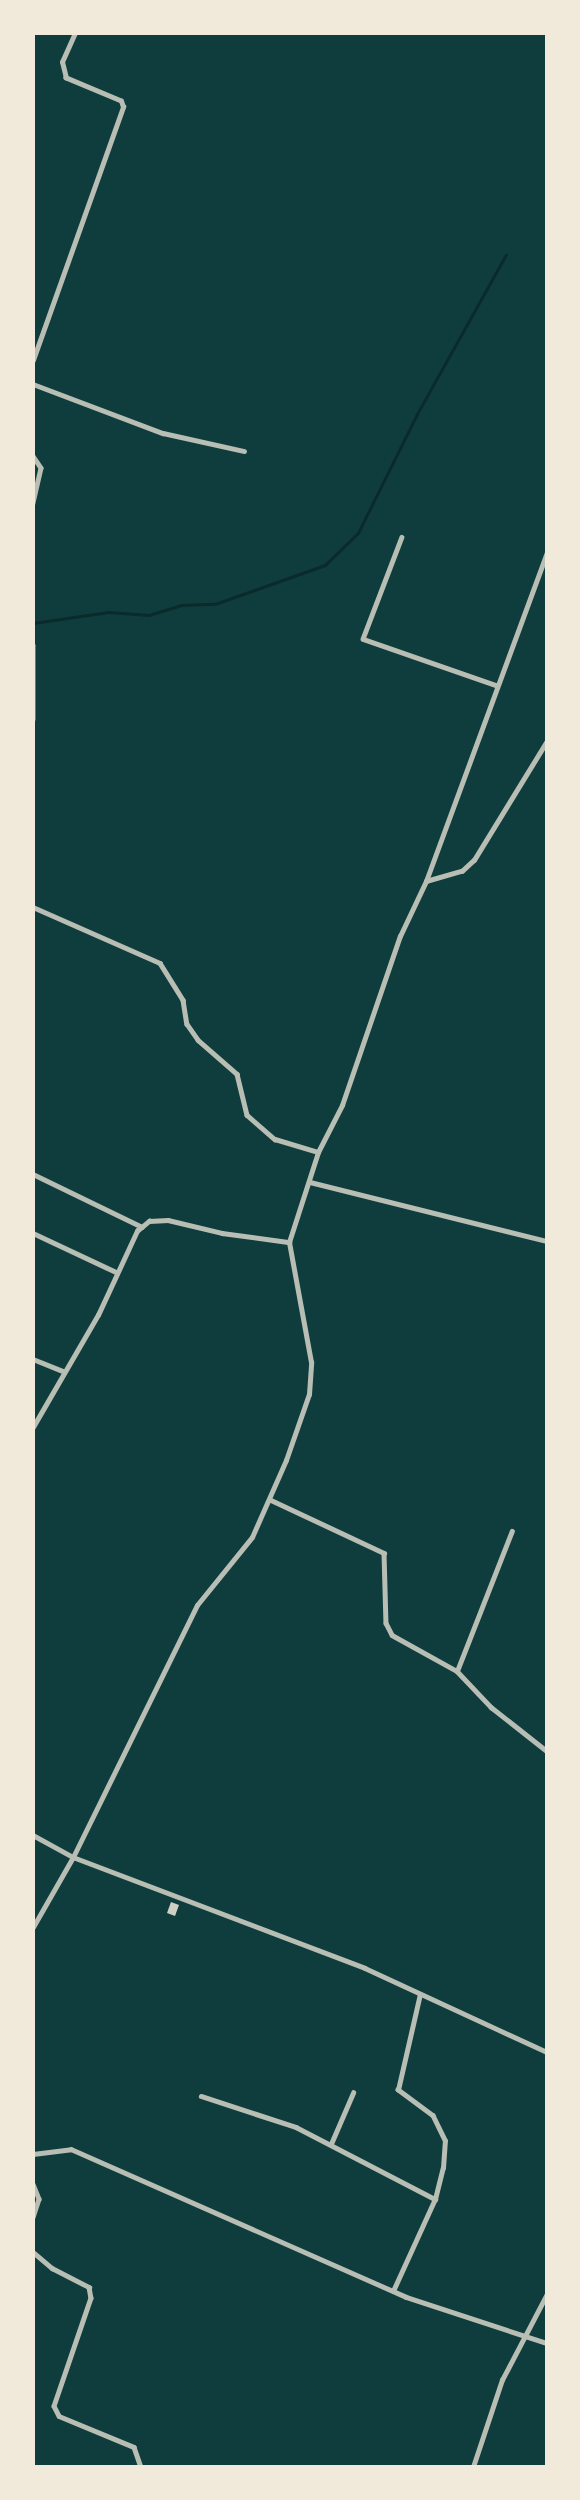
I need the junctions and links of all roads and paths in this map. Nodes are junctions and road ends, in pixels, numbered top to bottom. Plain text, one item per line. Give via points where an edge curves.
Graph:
1 (75, 33) edge
2 (33, 360) edge
3 (33, 384) edge
4 (244, 451) dead end
5 (33, 456) edge
6 (33, 505) edge
7 (402, 537) dead end
8 (547, 552) edge
9 (33, 645) edge
10 (496, 685) junction
11 (33, 719) edge
12 (546, 743) edge
13 (426, 881) junction
14 (33, 907) edge
15 (318, 1152) junction
16 (33, 1174) edge
17 (310, 1182) junction
18 (142, 1227) junction
19 (33, 1233) edge
20 (547, 1241) edge
21 (289, 1242) junction
22 (117, 1272) junction
23 (33, 1359) edge
24 (63, 1371) junction
25 (33, 1427) edge
26 (271, 1500) junction
27 (512, 1531) dead end
28 (457, 1671) junction
29 (547, 1751) edge
30 (33, 1835) edge
31 (73, 1857) junction
32 (33, 1927) edge
33 (421, 1994) junction
34 (547, 2052) edge
35 (353, 2094) dead end
36 (201, 2096) dead end
37 (331, 2144) junction
38 (33, 2154) edge
39 (33, 2184) edge
40 (435, 2199) junction
41 (33, 2217) edge
42 (33, 2252) edge
43 (393, 2291) junction
44 (547, 2294) edge
45 (525, 2334) junction
46 (547, 2343) edge
47 (141, 2467) edge
48 (473, 2467) edge

1 - 2 street via 62,62 66,78 121,101 123,107
3 - 4 street via 163,433
5 - 6 street via 41,468
7 - 10 street via 363,639
8 - 10 street
9 - 11 street
10 - 13 street
12 - 13 street via 474,860 462,872
13 - 15 street via 400,936 342,1105
14 - 15 street via 160,963 183,1000 187,1024 198,1040 237,1074 247,1115 275,1139
15 - 17 street
16 - 18 street
17 - 20 street
17 - 21 street
18 - 21 street via 149,1221 168,1220
18 - 22 street
19 - 22 street
21 - 26 street via 309,1332 309,1394
22 - 24 street
23 - 24 street
24 - 25 street
26 - 28 street via 384,1553 386,1623 392,1635
26 - 31 street via 252,1537 197,1605 141,1710
27 - 28 street
28 - 29 street via 491,1707
30 - 31 street
31 - 32 street
31 - 33 street via 365,1968
33 - 34 street
33 - 40 street via 397,2082 398,2090 433,2116 445,2141
35 - 37 street
36 - 37 street
37 - 40 street
38 - 43 street via 71,2149
39 - 41 street via 39,2199
40 - 43 street
42 - 47 street via 89,2287 91,2298 54,2406 59,2416 134,2447
43 - 45 street via 440,2311
44 - 45 street
45 - 46 street
45 - 48 street via 502,2380

